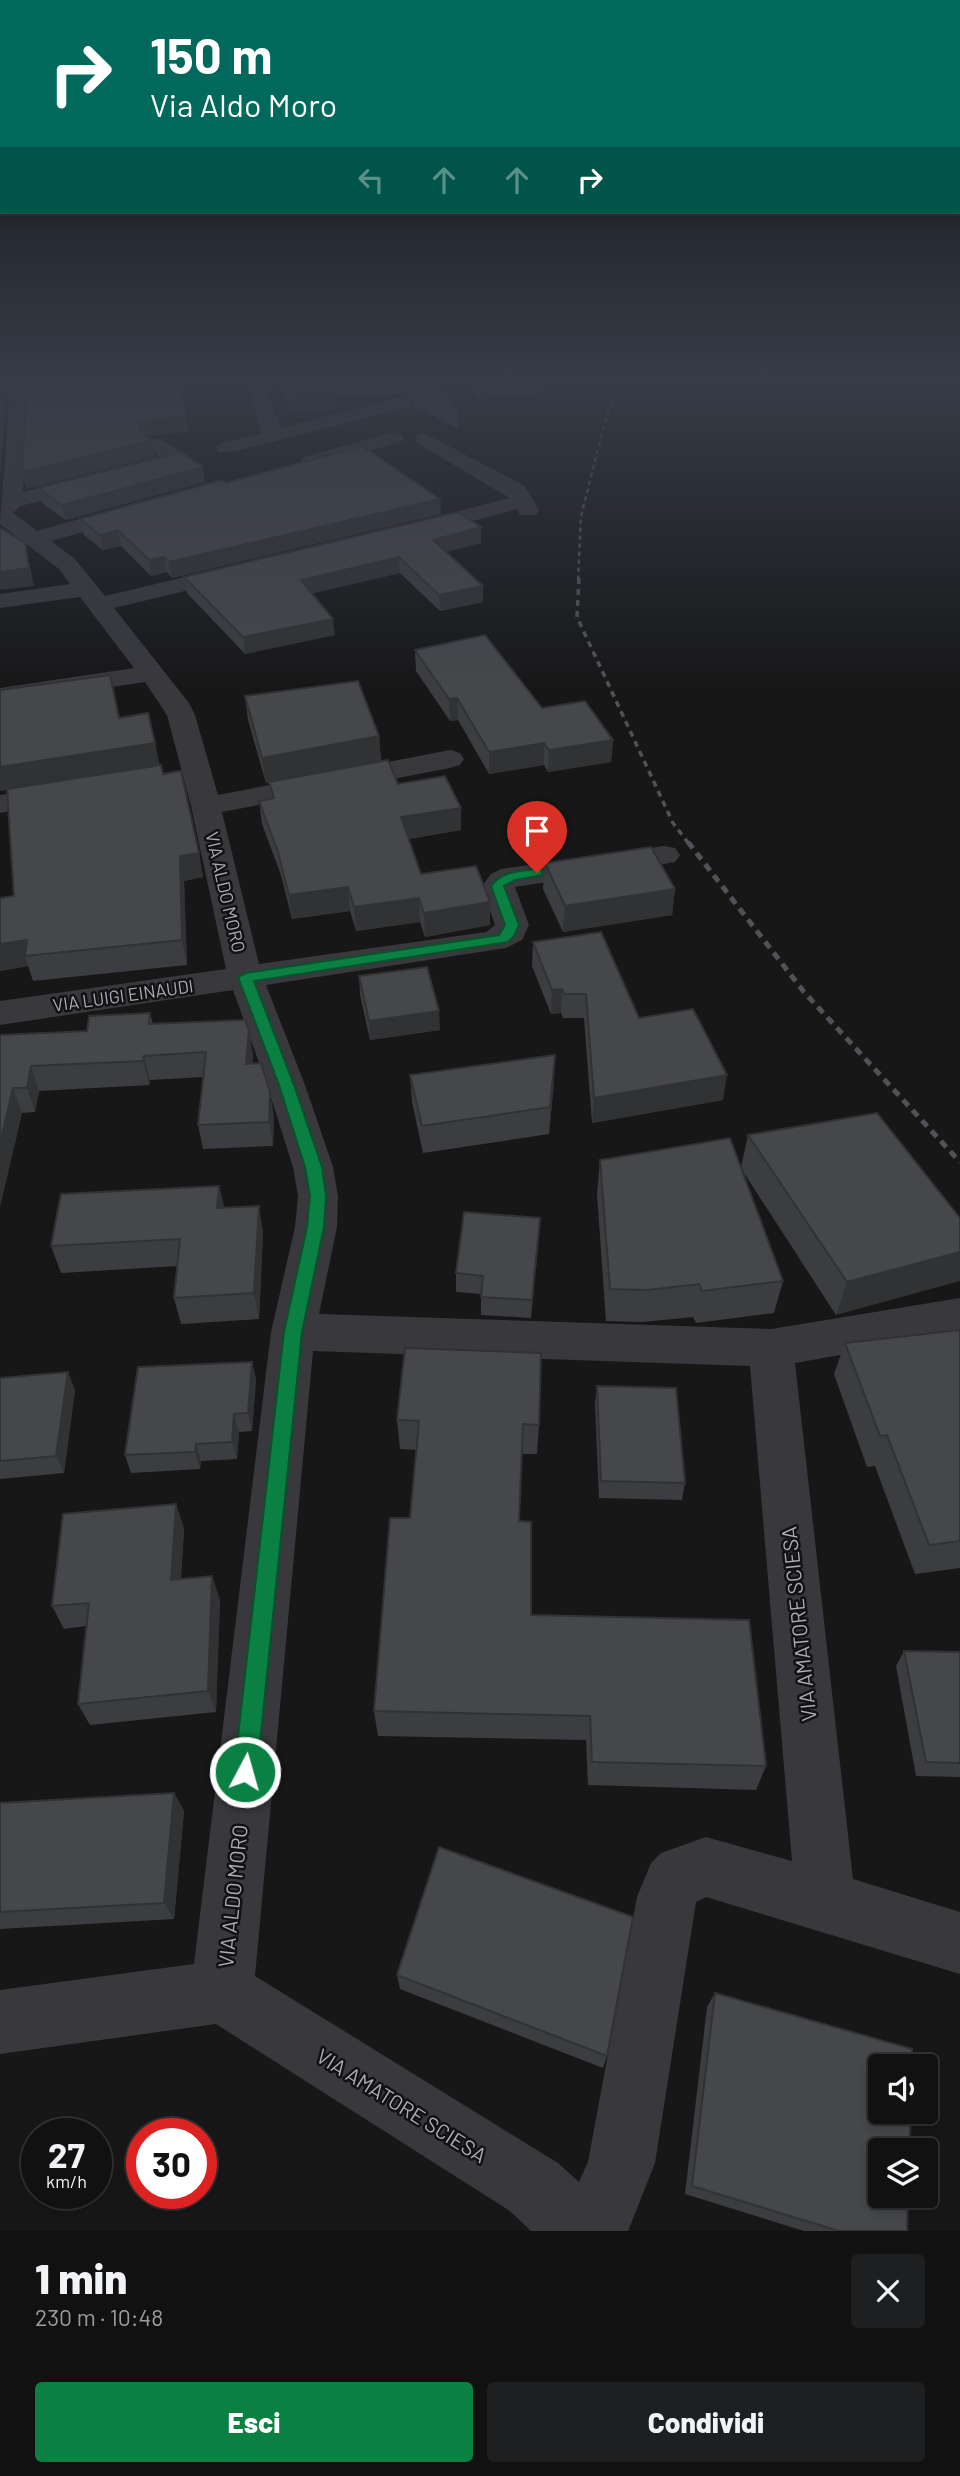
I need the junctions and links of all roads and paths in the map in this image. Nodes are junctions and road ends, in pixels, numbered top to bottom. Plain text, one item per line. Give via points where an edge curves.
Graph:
1 (7, 481) edge
2 (104, 481) edge
3 (499, 481) edge
4 (153, 505) edge
5 (4, 510) edge
6 (393, 535) edge
7 (33, 539) junction
8 (259, 567) edge
9 (92, 597) junction
10 (0, 601) edge
11 (151, 673) junction
12 (0, 696) edge
13 (450, 759) dead end
14 (92, 789) edge
15 (0, 804) edge
16 (206, 806) junction
17 (664, 855) dead end
18 (246, 977) junction
19 (0, 1013) edge
20 (960, 1316) edge
21 (293, 1332) junction
22 (771, 1348) junction
23 (825, 1900) junction
24 (960, 1942) edge
25 (222, 1992) junction
26 (0, 2022) edge
27 (571, 2231) edge
28 (593, 2231) edge

1 - 5 street
2 - 5 street
3 - 6 street via 517,491 525,505
4 - 7 street
5 - 7 street, VIA ALDO MORO
7 - 9 street, VIA ALDO MORO via 67,564
8 - 9 street
9 - 10 street
9 - 11 street, VIA ALDO MORO
11 - 12 street
11 - 16 street, VIA ALDO MORO via 178,709 183,774
13 - 16 street
14 - 15 street
16 - 18 street, VIA ALDO MORO
17 - 18 street, VIA ALDO MORO via 502,881 498,886 512,925 510,933 494,941
18 - 19 street, VIA LUIGI EINAUDI
18 - 21 street, VIA ALDO MORO via 313,1167 318,1196 316,1227
20 - 22 street
21 - 22 street
21 - 25 street, VIA ALDO MORO
22 - 23 street, VIA AMATORE SCIESA
23 - 24 street
23 - 28 street via 706,1867 682,1874 672,1884 621,2163
25 - 26 street
25 - 27 street, VIA AMATORE SCIESA via 534,2187 553,2204

